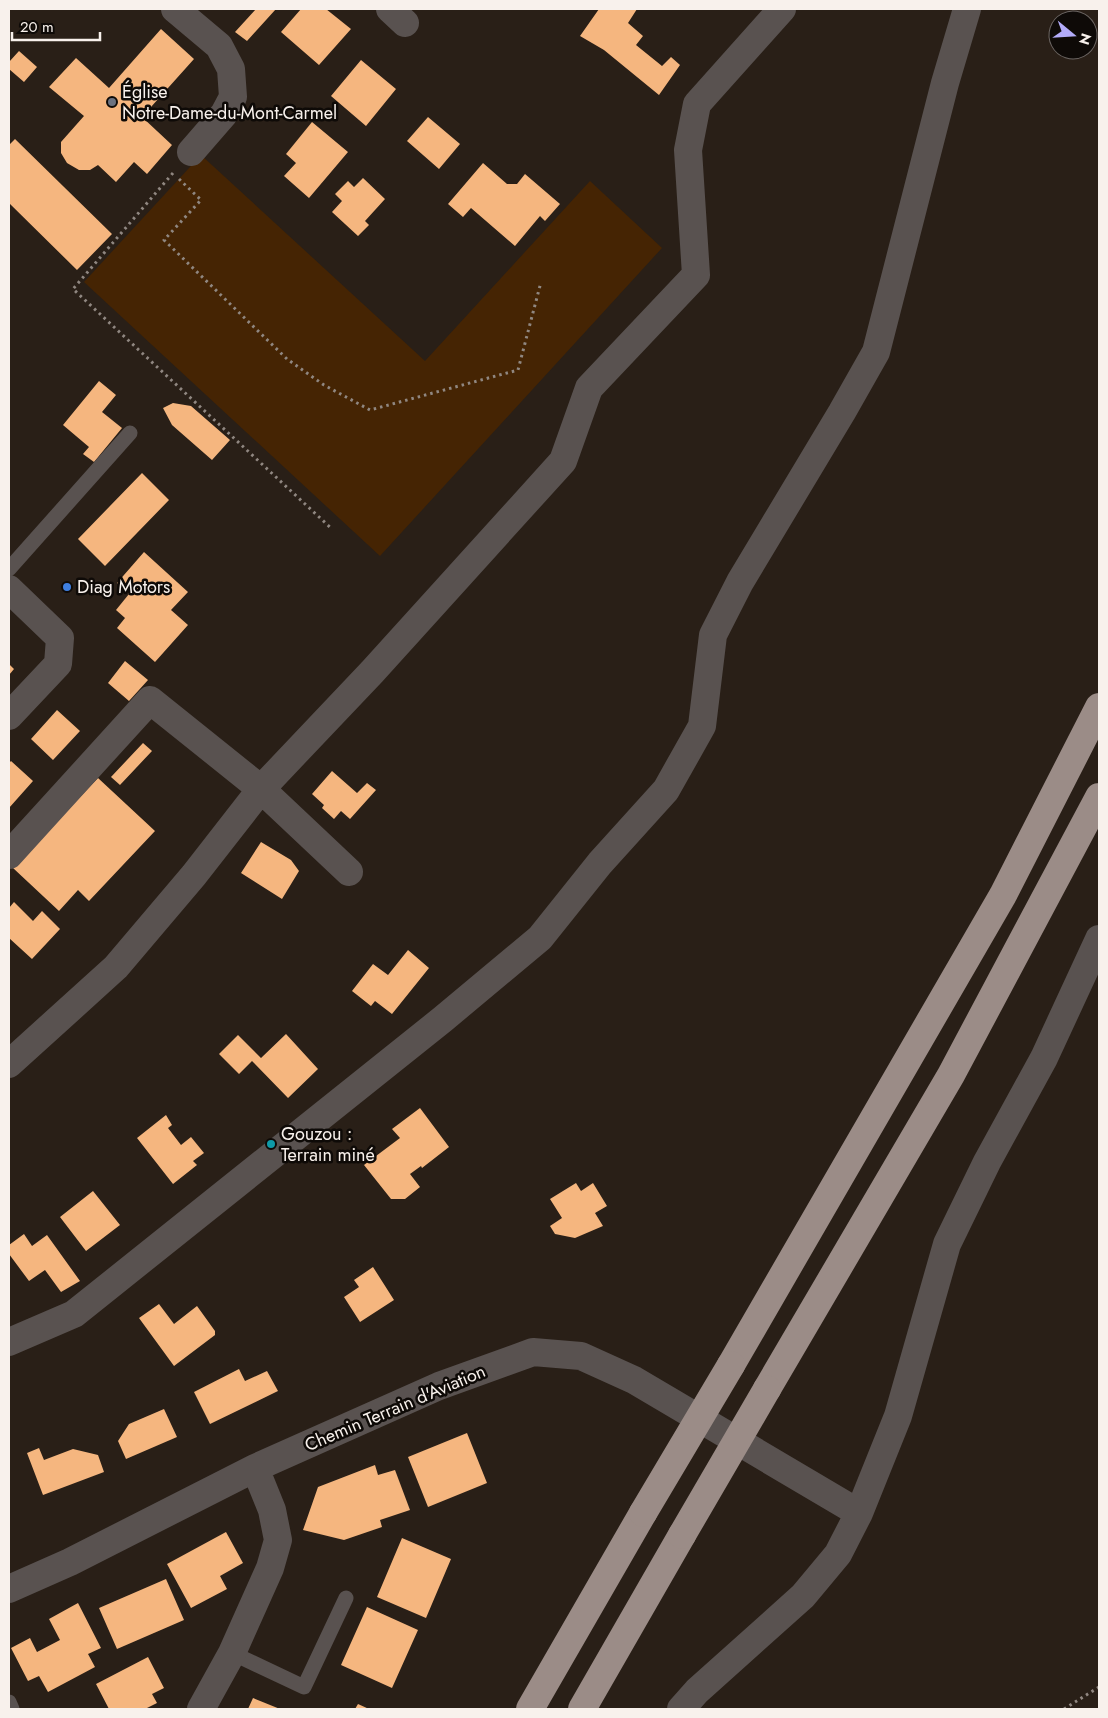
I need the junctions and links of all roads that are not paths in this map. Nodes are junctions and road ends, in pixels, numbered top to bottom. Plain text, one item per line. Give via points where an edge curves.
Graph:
1 (176, 9) edge
2 (782, 9) edge
3 (967, 9) edge
4 (191, 152) road end
5 (130, 433) dead end
6 (9, 570) edge
7 (9, 589) edge
8 (1099, 708) edge
9 (9, 716) edge
10 (262, 790) junction
11 (1099, 797) edge
12 (9, 855) edge
13 (349, 872) dead end
14 (1099, 939) edge
15 (9, 1064) edge
16 (9, 1342) edge
17 (255, 1468) junction
18 (859, 1513) junction
19 (9, 1590) edge
20 (346, 1598) dead end
21 (232, 1653) junction
22 (9, 1702) edge
23 (12, 1709) edge
24 (201, 1709) edge
25 (530, 1709) edge
26 (582, 1709) edge
27 (681, 1709) edge

1 - 4 street via 219,46 231,69 233,97 224,114
2 - 10 street via 697,104 688,150 696,275 589,388 563,462
3 - 16 street via 876,352 740,582 713,635 702,726 666,790 600,863 540,938 74,1314
5 - 6 lane
7 - 9 street via 60,638 58,664
8 - 25 highway, bridge via 1003,895
10 - 12 street via 150,700
10 - 13 street
10 - 15 street via 116,966
11 - 26 highway, bridge via 950,1075
14 - 18 street via 1044,1058 948,1244 898,1416
17 - 18 street, Chemin Terrain d'Aviation via 439,1386 533,1352 581,1356 634,1380
17 - 19 street, Chemin Terrain d'Aviation
17 - 21 street via 272,1510 278,1540 270,1568
18 - 27 street via 838,1554 803,1596
20 - 21 lane via 304,1687
21 - 24 street
22 - 23 lane

